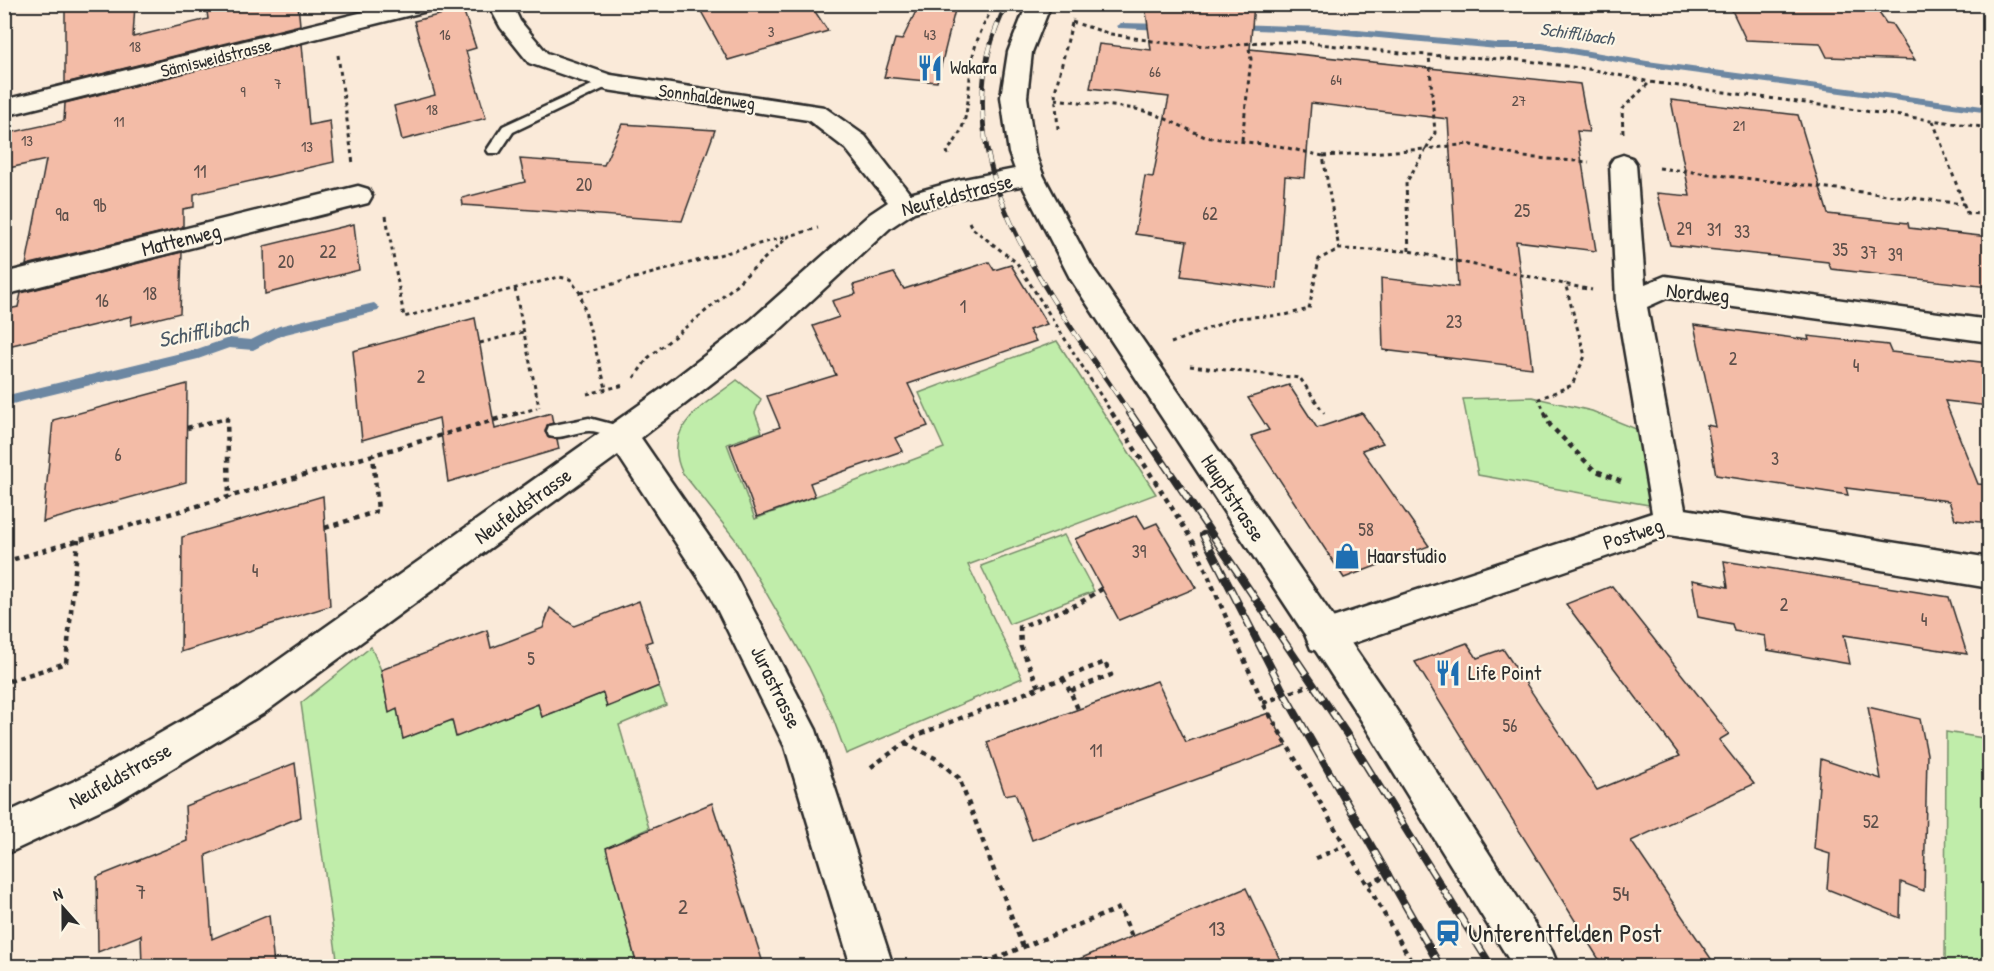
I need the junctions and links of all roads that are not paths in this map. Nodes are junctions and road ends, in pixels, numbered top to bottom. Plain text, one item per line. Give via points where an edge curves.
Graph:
1 (427, 4) edge
2 (500, 4) edge
3 (1039, 4) edge
4 (607, 82) junction
5 (4, 108) edge
6 (494, 150) dead end
7 (1623, 164) road end
8 (1030, 175) junction
9 (358, 196) road end
10 (904, 205) junction
11 (4, 284) edge
12 (1631, 301) junction
13 (1989, 331) edge
14 (555, 431) dead end
15 (622, 435) junction
16 (1668, 510) junction
17 (1989, 573) edge
18 (1324, 637) junction
19 (4, 835) edge
20 (872, 966) edge
21 (1537, 966) edge

1 - 5 street, Sämisweidstrasse
2 - 4 street, Sonnhaldenweg via 509,23 538,58
3 - 8 street, Hauptstrasse via 1020,52 1014,97 1022,153
4 - 6 lane via 508,129
4 - 10 street, Sonnhaldenweg via 815,113 860,144
7 - 12 street
8 - 10 street, Neufeldstrasse
8 - 18 street, Hauptstrasse via 1080,271
9 - 11 street, Mattenweg
10 - 15 street, Neufeldstrasse via 880,221 762,328
12 - 13 street, Nordweg via 1665,286
12 - 16 street
14 - 15 lane via 595,423
15 - 19 street, Neufeldstrasse via 251,701 99,790
15 - 20 street, Jurastrasse via 722,584 803,743
16 - 17 street, Postweg
16 - 18 street, Postweg
18 - 21 street, Hauptstrasse via 1434,800

